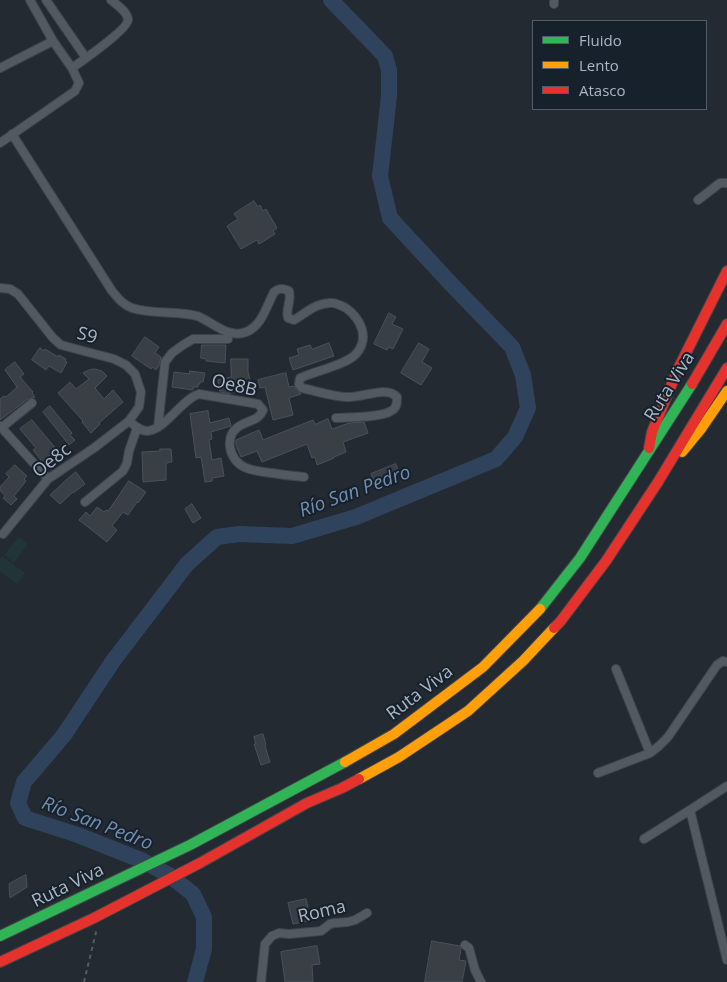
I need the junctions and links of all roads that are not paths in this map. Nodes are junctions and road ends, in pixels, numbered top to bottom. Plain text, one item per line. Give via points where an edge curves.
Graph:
1 (30, 0) edge
2 (46, 0) edge
3 (111, 0) edge
4 (53, 41) junction
5 (86, 58) junction
6 (0, 68) edge
7 (72, 68) junction
8 (12, 134) junction
9 (0, 142) edge
10 (727, 183) edge
11 (698, 200) dead end
12 (727, 270) edge
13 (0, 288) edge
14 (727, 324) edge
15 (228, 339) dead end
16 (727, 368) edge
17 (727, 391) edge
18 (32, 403) dead end
19 (336, 418) dead end
20 (129, 421) junction
21 (1, 427) edge
22 (158, 427) junction
23 (137, 428) junction
24 (649, 452) junction
25 (304, 477) dead end
26 (48, 479) junction
27 (658, 482) junction
28 (85, 502) dead end
29 (3, 534) dead end
30 (727, 662) edge
31 (616, 669) dead end
32 (650, 753) junction
33 (598, 773) dead end
34 (727, 786) edge
35 (690, 810) junction
36 (644, 839) dead end
37 (367, 913) dead end
38 (0, 936) edge
39 (465, 945) dead end
40 (727, 960) edge
41 (0, 962) edge
42 (261, 982) edge
43 (481, 982) edge

1 - 4 street
2 - 5 street
3 - 5 street via 126,14 127,24
4 - 6 street
4 - 7 street
5 - 7 street
7 - 8 street via 79,83 75,91
8 - 9 street
8 - 19 street via 112,291 130,308 189,314 221,330 236,333 245,333 261,320 278,289 289,291 291,297 286,314 294,320 326,303 334,303 351,312 362,328 358,352 346,362 300,378 299,384 302,388 349,398 393,393 397,404 393,411 381,415
10 - 11 street via 720,183
12 - 24 main road via 678,369 652,432
13 - 20 street, S9 via 18,294 61,345 114,359 135,374 141,392 139,407
14 - 24 main road, Ruta Viva
15 - 22 street via 192,339 172,353 165,362
16 - 27 main road
17 - 27 main road
18 - 21 street
20 - 23 street
20 - 26 street, Oe8c
21 - 26 street
22 - 23 street via 147,431
22 - 25 street, Oe8B via 193,396 200,394 258,404 263,410 260,416 237,427 230,436 232,455 250,471
23 - 28 street via 123,471
24 - 38 main road, Ruta Viva via 580,558 539,610 483,667 394,734 190,845
26 - 29 street, Oe8c
27 - 41 main road via 606,561 560,622 523,662 468,711 399,757 342,788 307,803 100,914
30 - 32 street via 717,665 668,737
31 - 32 street
32 - 33 street
34 - 35 street
35 - 36 street
35 - 40 street
37 - 42 street, Roma via 355,920 330,924 321,931 272,936 266,944
39 - 43 street

